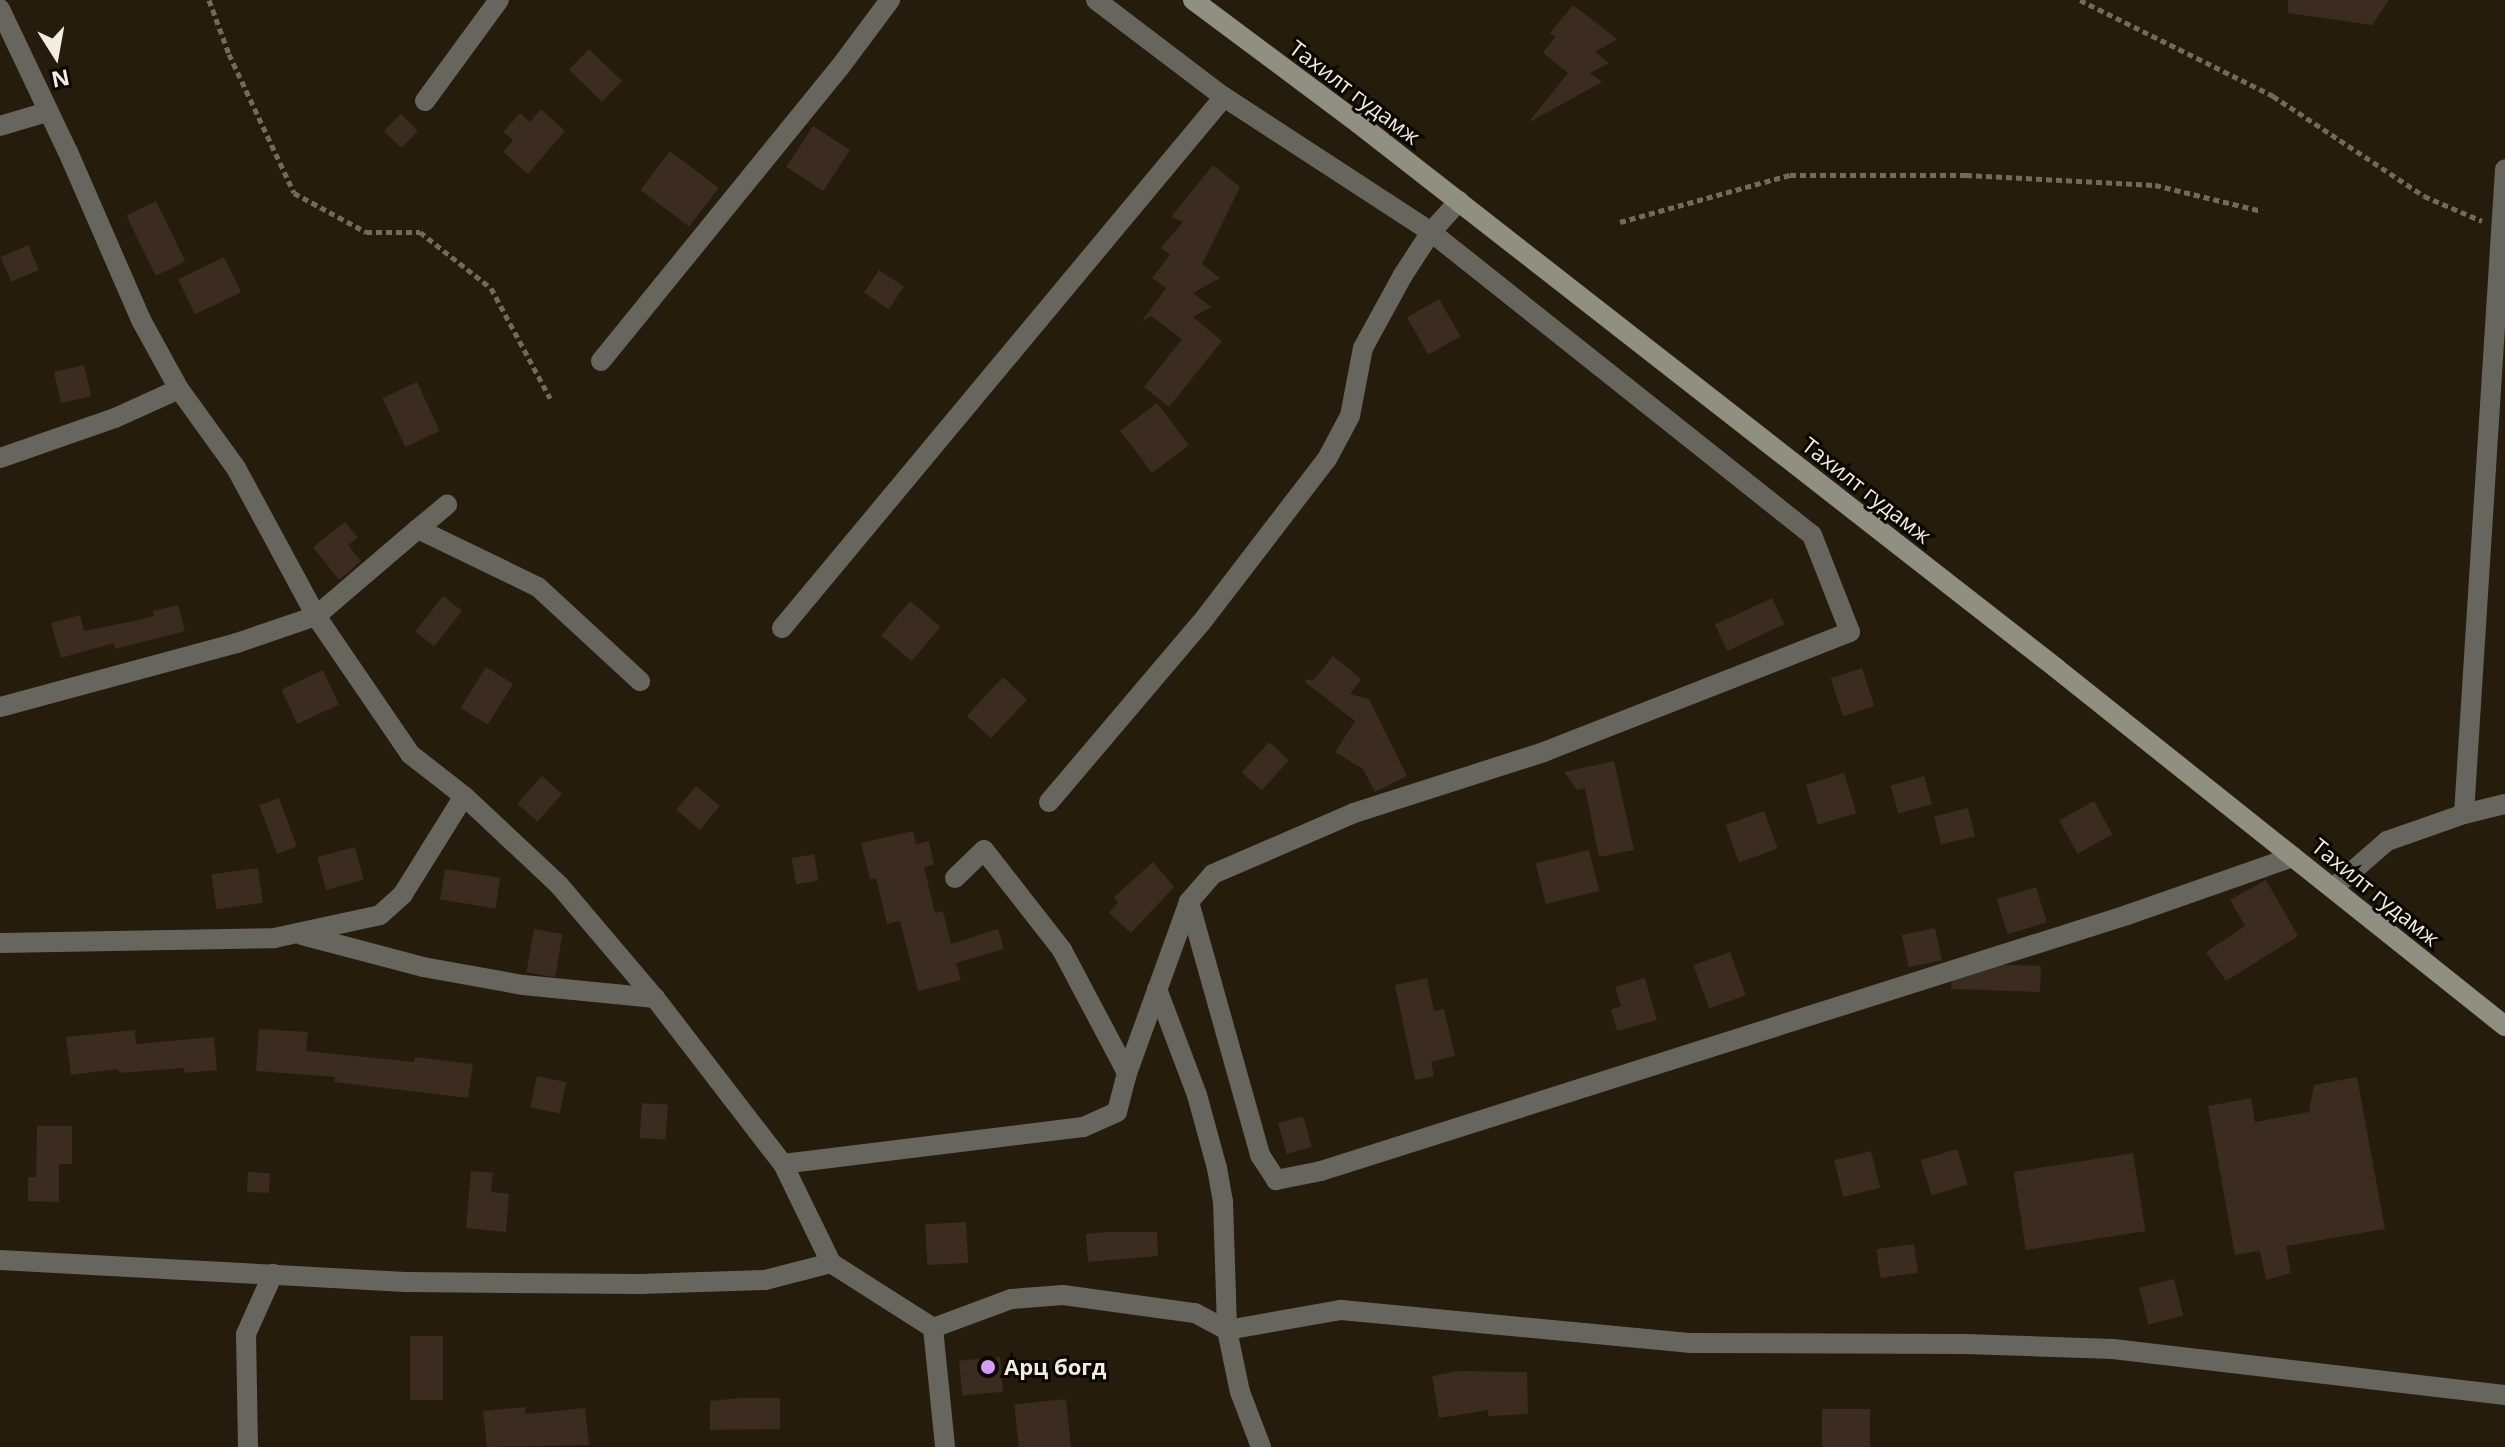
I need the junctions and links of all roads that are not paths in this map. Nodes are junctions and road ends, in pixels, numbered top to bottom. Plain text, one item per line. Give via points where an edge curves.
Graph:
1 (499, 0) edge
2 (890, 0) edge
3 (1096, 0) edge
4 (1193, 0) edge
5 (0, 9) edge
6 (1224, 97) junction
7 (425, 101) dead end
8 (47, 112) junction
9 (0, 126) edge
10 (2505, 169) edge
11 (1459, 201) junction
12 (1431, 232) junction
13 (601, 361) dead end
14 (179, 389) junction
15 (0, 458) edge
16 (447, 505) dead end
17 (418, 529) junction
18 (316, 616) junction
19 (782, 628) dead end
20 (640, 681) dead end
21 (0, 707) edge
22 (464, 796) junction
23 (1049, 802) dead end
24 (2504, 806) edge
25 (2464, 814) junction
26 (2293, 857) junction
27 (955, 878) dead end
28 (2333, 888) junction
29 (1189, 902) junction
30 (297, 934) junction
31 (0, 943) edge
32 (1157, 989) junction
33 (655, 998) junction
34 (2505, 1026) edge
35 (1127, 1073) junction
36 (783, 1164) junction
37 (0, 1260) edge
38 (831, 1263) junction
39 (273, 1274) junction
40 (933, 1328) junction
41 (1227, 1330) junction
42 (2505, 1395) edge
43 (248, 1447) edge
44 (945, 1447) edge
45 (1261, 1447) edge

1 - 7 street
2 - 13 street
3 - 6 street
4 - 11 main road, Тахилт гудамж
5 - 8 street
6 - 12 street
6 - 19 street
8 - 9 street
8 - 14 street via 141,320
10 - 25 street
11 - 12 street
11 - 26 main road, Тахилт гудамж
12 - 23 street via 1363,348 1350,416 1327,459 1201,623
12 - 29 street via 1812,535 1850,632 1544,752 1354,813 1213,874
14 - 15 street via 115,418
14 - 18 street via 236,468
16 - 17 street
17 - 18 street
17 - 20 street via 538,587
18 - 21 street via 237,643
18 - 22 street via 410,754
22 - 30 street via 403,894 380,915
22 - 33 street via 559,885
24 - 25 street
25 - 28 street via 2387,841
26 - 28 main road, Тахилт гудамж
26 - 29 street via 1549,1099 1321,1171 1276,1180 1260,1155
27 - 35 street via 984,850 1062,950
28 - 34 main road, Тахилт гудамж
29 - 32 street
30 - 31 street
30 - 33 street via 437,970
32 - 35 street
32 - 41 street via 1197,1095 1217,1168
33 - 36 street
35 - 36 street via 1117,1112 1083,1127
36 - 38 street
37 - 39 street
38 - 39 street via 765,1280 640,1284 405,1282
38 - 40 street
39 - 43 street via 246,1334
40 - 41 street via 1011,1299 1063,1295 1195,1313
40 - 44 street
41 - 42 street via 1341,1310 1691,1343 2113,1349
41 - 45 street via 1240,1392

